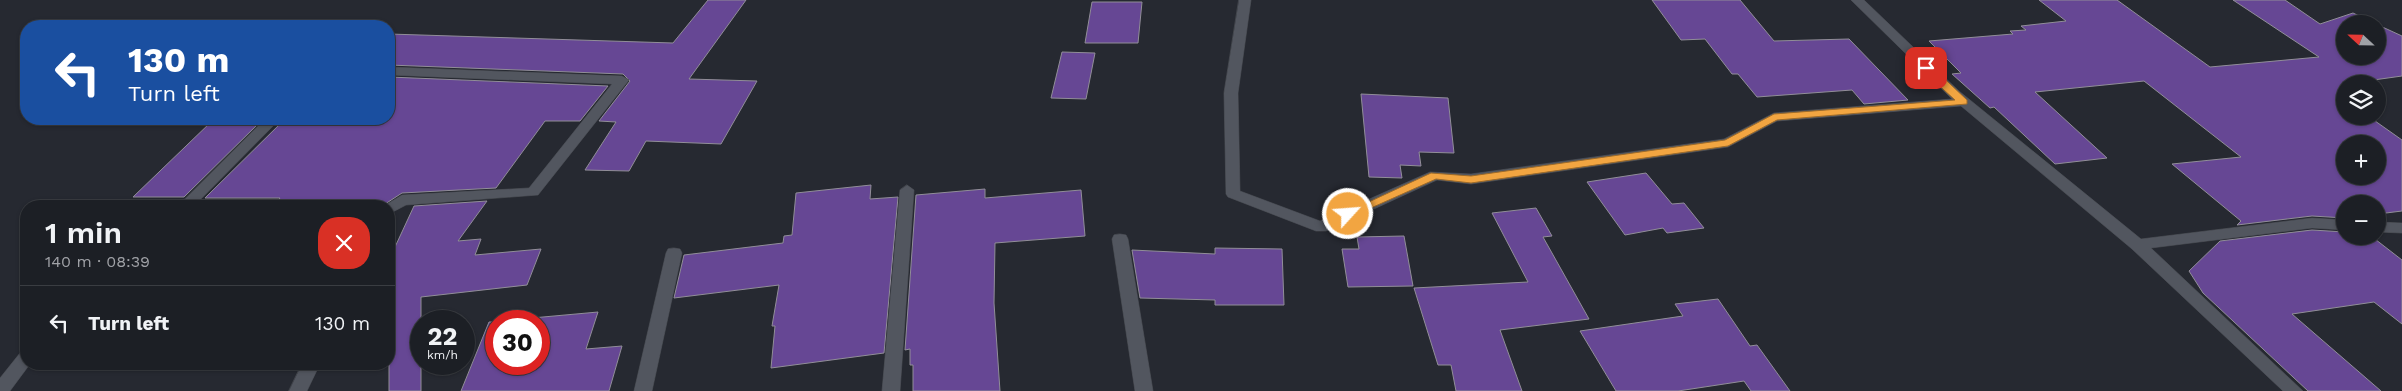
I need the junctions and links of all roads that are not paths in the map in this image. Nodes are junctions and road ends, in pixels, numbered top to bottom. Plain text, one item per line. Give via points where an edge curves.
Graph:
1 (1245, 0) edge
2 (1857, 0) edge
3 (395, 72) edge
4 (1963, 102) junction
5 (267, 125) edge
6 (907, 190) dead end
7 (191, 200) edge
8 (395, 204) edge
9 (2336, 224) edge
10 (2386, 227) edge
11 (2402, 228) edge
12 (1120, 239) dead end
13 (2138, 245) junction
14 (674, 253) dead end
15 (20, 366) edge
16 (309, 370) edge
17 (0, 391) edge
18 (298, 391) edge
19 (643, 391) edge
20 (891, 391) edge
21 (1144, 391) edge
22 (2294, 391) edge

1 - 4 street via 1231,93 1233,194 1321,227 1435,175 1471,179 1728,143 1774,117
2 - 4 street
3 - 8 street via 622,80 533,192 402,200
4 - 13 street
5 - 7 street
6 - 20 street
9 - 13 street via 2312,223
10 - 11 street
12 - 21 street
13 - 22 street
14 - 19 street
15 - 17 street
16 - 18 street

